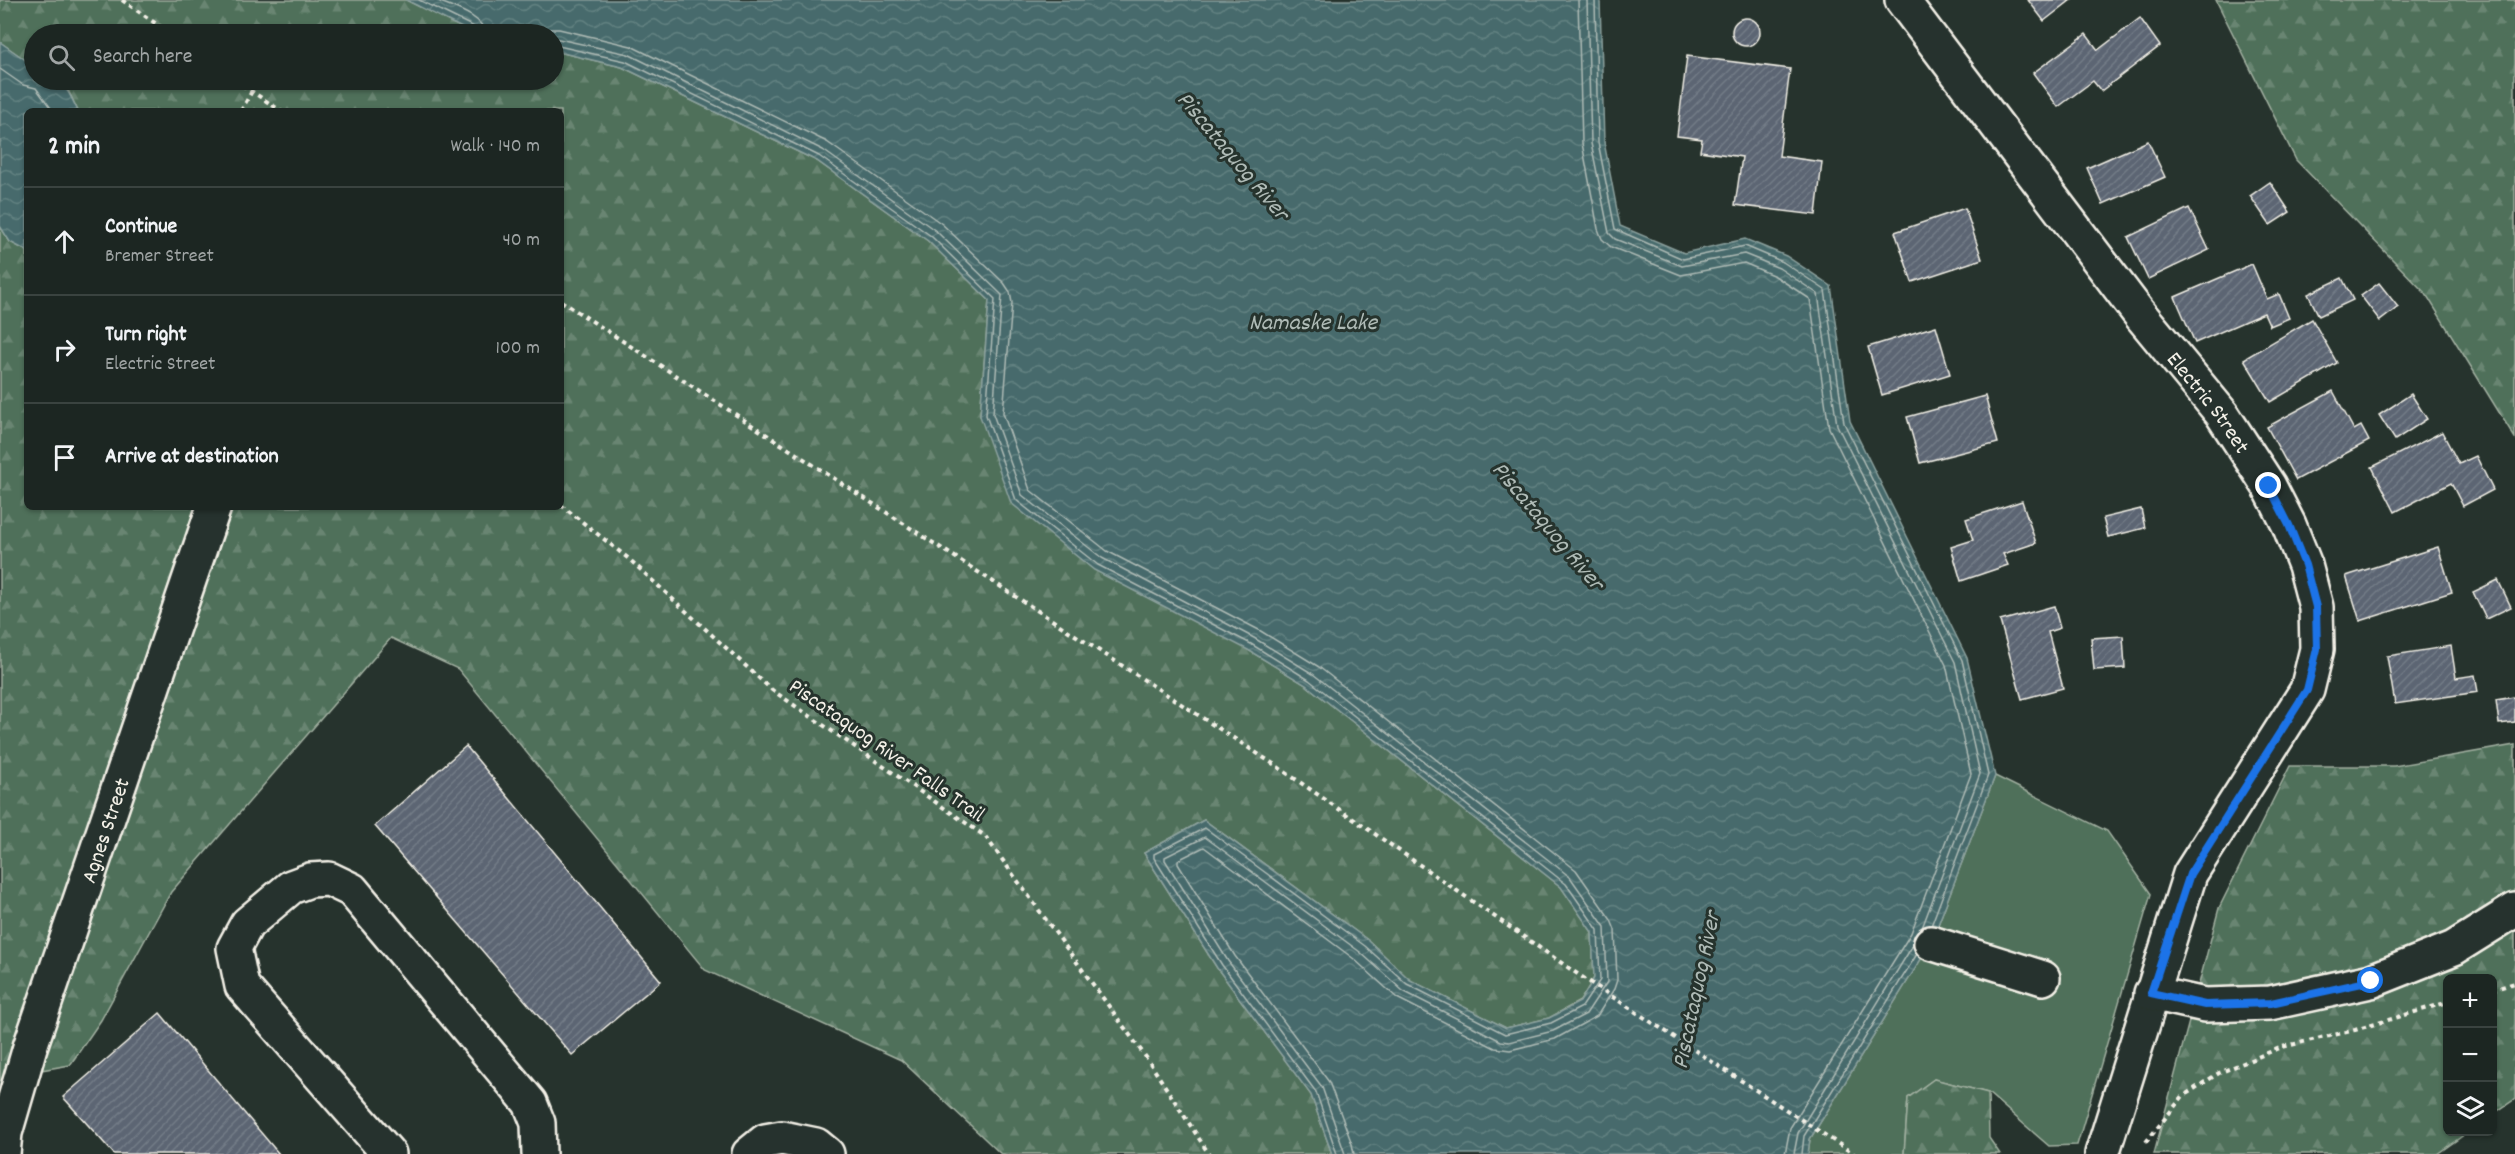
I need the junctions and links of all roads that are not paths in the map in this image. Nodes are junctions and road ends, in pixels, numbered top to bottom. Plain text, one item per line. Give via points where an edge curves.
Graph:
1 (1902, 0) edge
2 (213, 510) edge
3 (2515, 910) edge
4 (1931, 942) dead end
5 (2043, 978) dead end
6 (2151, 993) junction
7 (3, 1154) edge
8 (389, 1154) edge
9 (539, 1154) edge
10 (749, 1154) edge
11 (827, 1154) edge
12 (2102, 1154) edge

1 - 6 street, Electric Street via 2138,312 2222,414 2269,486 2289,525 2316,607 2317,649 2307,690 2190,874
2 - 7 street, Agnes Street via 30,1047 5,1133
3 - 6 street via 2454,948 2371,981 2271,1003 2205,1005
4 - 5 street
6 - 12 street, Electric Street
8 - 9 street via 242,986 234,948 239,936 247,924 291,887 310,880 329,879 352,890 530,1103 538,1123
10 - 11 street via 765,1141 782,1138 816,1144

